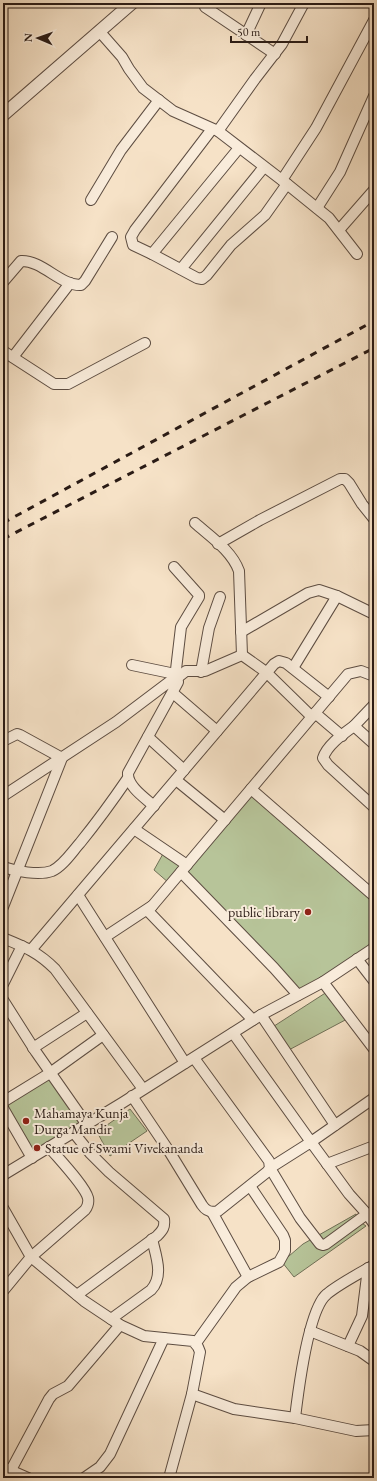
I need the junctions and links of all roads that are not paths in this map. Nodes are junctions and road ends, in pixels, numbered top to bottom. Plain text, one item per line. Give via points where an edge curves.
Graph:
1 (132, 3) edge
2 (261, 3) edge
3 (304, 3) edge
4 (205, 7) dead end
5 (374, 20) edge
6 (100, 32) junction
7 (246, 35) junction
8 (275, 54) junction
9 (374, 96) edge
10 (159, 100) junction
11 (4, 113) edge
12 (215, 130) junction
13 (239, 148) junction
14 (264, 167) junction
15 (284, 182) junction
16 (374, 190) edge
17 (91, 200) dead end
18 (317, 208) junction
19 (339, 230) junction
20 (112, 237) dead end
21 (152, 254) junction
22 (357, 254) dead end
23 (180, 269) junction
24 (3, 282) edge
25 (70, 283) junction
26 (145, 343) dead end
27 (3, 351) edge
28 (13, 357) junction
29 (374, 518) edge
30 (195, 523) dead end
31 (218, 544) junction
32 (174, 567) dead end
33 (337, 596) junction
34 (220, 597) dead end
35 (374, 614) edge
36 (241, 632) junction
37 (242, 655) junction
38 (132, 665) dead end
39 (293, 668) junction
40 (201, 672) junction
41 (266, 672) junction
42 (176, 676) junction
43 (374, 676) edge
44 (173, 693) junction
45 (329, 697) junction
46 (374, 705) edge
47 (314, 715) junction
48 (354, 726) junction
49 (217, 731) junction
50 (342, 736) junction
51 (148, 737) junction
52 (3, 741) edge
53 (374, 744) edge
54 (62, 758) junction
55 (184, 770) junction
56 (128, 778) junction
57 (176, 780) junction
58 (251, 789) junction
59 (3, 796) edge
60 (154, 806) junction
61 (374, 807) edge
62 (225, 820) junction
63 (134, 829) junction
64 (3, 867) edge
65 (184, 869) junction
66 (17, 871) junction
67 (78, 895) junction
68 (374, 896) edge
69 (152, 906) junction
70 (3, 907) edge
71 (105, 937) junction
72 (3, 938) edge
73 (27, 948) junction
74 (374, 948) edge
75 (357, 959) junction
76 (374, 981) edge
77 (323, 982) junction
78 (3, 984) edge
79 (298, 995) junction
80 (3, 1000) edge
81 (87, 1013) junction
82 (257, 1017) junction
83 (233, 1034) junction
84 (103, 1035) junction
85 (33, 1048) junction
86 (374, 1049) edge
87 (194, 1058) junction
88 (185, 1063) junction
89 (50, 1073) junction
90 (143, 1089) junction
91 (132, 1096) junction
92 (374, 1098) edge
93 (3, 1102) edge
94 (3, 1108) edge
95 (87, 1125) junction
96 (335, 1125) junction
97 (74, 1133) junction
98 (311, 1142) junction
99 (374, 1146) edge
100 (49, 1147) junction
101 (32, 1158) junction
102 (327, 1164) junction
103 (270, 1168) junction
104 (3, 1175) edge
105 (250, 1186) junction
106 (212, 1212) junction
107 (4, 1215) edge
108 (371, 1217) edge
109 (152, 1239) junction
110 (31, 1257) junction
111 (371, 1266) edge
112 (248, 1277) junction
113 (3, 1291) edge
114 (77, 1295) junction
115 (111, 1319) junction
116 (120, 1325) junction
117 (310, 1331) junction
118 (164, 1338) junction
119 (196, 1343) junction
120 (348, 1346) junction
121 (374, 1361) edge
122 (192, 1394) junction
123 (295, 1418) junction
124 (374, 1430) edge
125 (7, 1469) edge
126 (28, 1478) edge
127 (84, 1478) edge
128 (169, 1478) edge

1 - 6 street
2 - 7 street
3 - 8 street
4 - 7 street
5 - 15 street
6 - 10 street via 122,57 143,88
6 - 11 street
7 - 8 street
8 - 12 street
9 - 18 street via 340,172
10 - 12 street via 173,110
10 - 17 street via 121,150
12 - 13 street
12 - 21 street via 131,237 133,245
13 - 14 street
13 - 21 street
14 - 15 street
14 - 23 street
15 - 18 street
15 - 23 street via 265,215 231,245 207,275 202,279 197,278
16 - 19 street
18 - 19 street
19 - 22 street
20 - 25 street via 85,281 81,285
21 - 23 street
24 - 25 street via 22,261 26,261
25 - 28 street
26 - 28 street via 68,384 54,384
27 - 28 street
29 - 31 street via 349,483 345,479 340,479
30 - 31 street
31 - 36 street via 236,562 239,571
32 - 42 street via 199,597 181,627
33 - 35 street
33 - 36 street via 319,590 308,593
33 - 39 street
34 - 40 street via 209,628
36 - 37 street
37 - 40 street
37 - 41 street
38 - 42 street
39 - 41 street via 279,661
39 - 45 street
40 - 42 street via 186,671
41 - 47 street
41 - 49 street
42 - 44 street via 178,682
42 - 54 street via 116,722
43 - 45 street via 361,670 348,674
44 - 49 street
44 - 51 street
45 - 47 street
46 - 48 street
47 - 50 street
47 - 58 street
48 - 50 street
48 - 53 street
49 - 55 street
50 - 61 street via 323,758
51 - 55 street
51 - 56 street via 129,769
52 - 54 street via 20,734
54 - 59 street
54 - 66 street
55 - 57 street
56 - 60 street
56 - 66 street via 103,814 58,867 47,872
57 - 60 street
57 - 62 street
58 - 62 street
58 - 68 street
60 - 63 street
62 - 65 street
63 - 65 street
63 - 67 street
64 - 66 street
65 - 69 street
65 - 79 street
66 - 70 street
67 - 71 street
67 - 73 street
69 - 71 street
69 - 82 street via 148,911
71 - 88 street
72 - 73 street
73 - 78 street
73 - 81 street via 41,955 55,969
74 - 75 street
75 - 76 street
75 - 77 street
77 - 79 street
77 - 86 street
79 - 82 street
80 - 85 street
81 - 84 street
81 - 85 street
82 - 83 street
82 - 96 street
83 - 87 street
83 - 98 street
84 - 89 street
84 - 90 street
85 - 89 street
87 - 88 street
87 - 103 street via 269,1161
88 - 90 street
89 - 93 street
89 - 95 street
90 - 91 street
91 - 95 street
91 - 106 street via 196,1196 205,1209
92 - 96 street
94 - 101 street
95 - 97 street
96 - 98 street
97 - 100 street
97 - 109 street via 109,1172 164,1219 163,1230
98 - 102 street
98 - 103 street
99 - 102 street
100 - 101 street
100 - 110 street via 83,1188 88,1206
101 - 104 street
102 - 108 street via 349,1194
103 - 105 street
103 - 108 street via 300,1218 320,1244 326,1244
105 - 106 street via 218,1211
105 - 112 street via 284,1235 286,1245 279,1262
106 - 112 street
107 - 110 street
109 - 114 street
109 - 115 street via 159,1273 157,1284
110 - 113 street
110 - 114 street
111 - 117 street via 326,1294 318,1306
111 - 120 street via 362,1316
112 - 119 street via 232,1292
114 - 115 street
115 - 116 street
116 - 118 street via 144,1336
116 - 125 street via 68,1386 49,1399
117 - 120 street
117 - 123 street
118 - 119 street
118 - 127 street via 110,1454 100,1467
119 - 122 street via 200,1352
120 - 121 street via 360,1350
122 - 123 street via 234,1409
122 - 128 street
123 - 124 street via 356,1431
125 - 126 street

